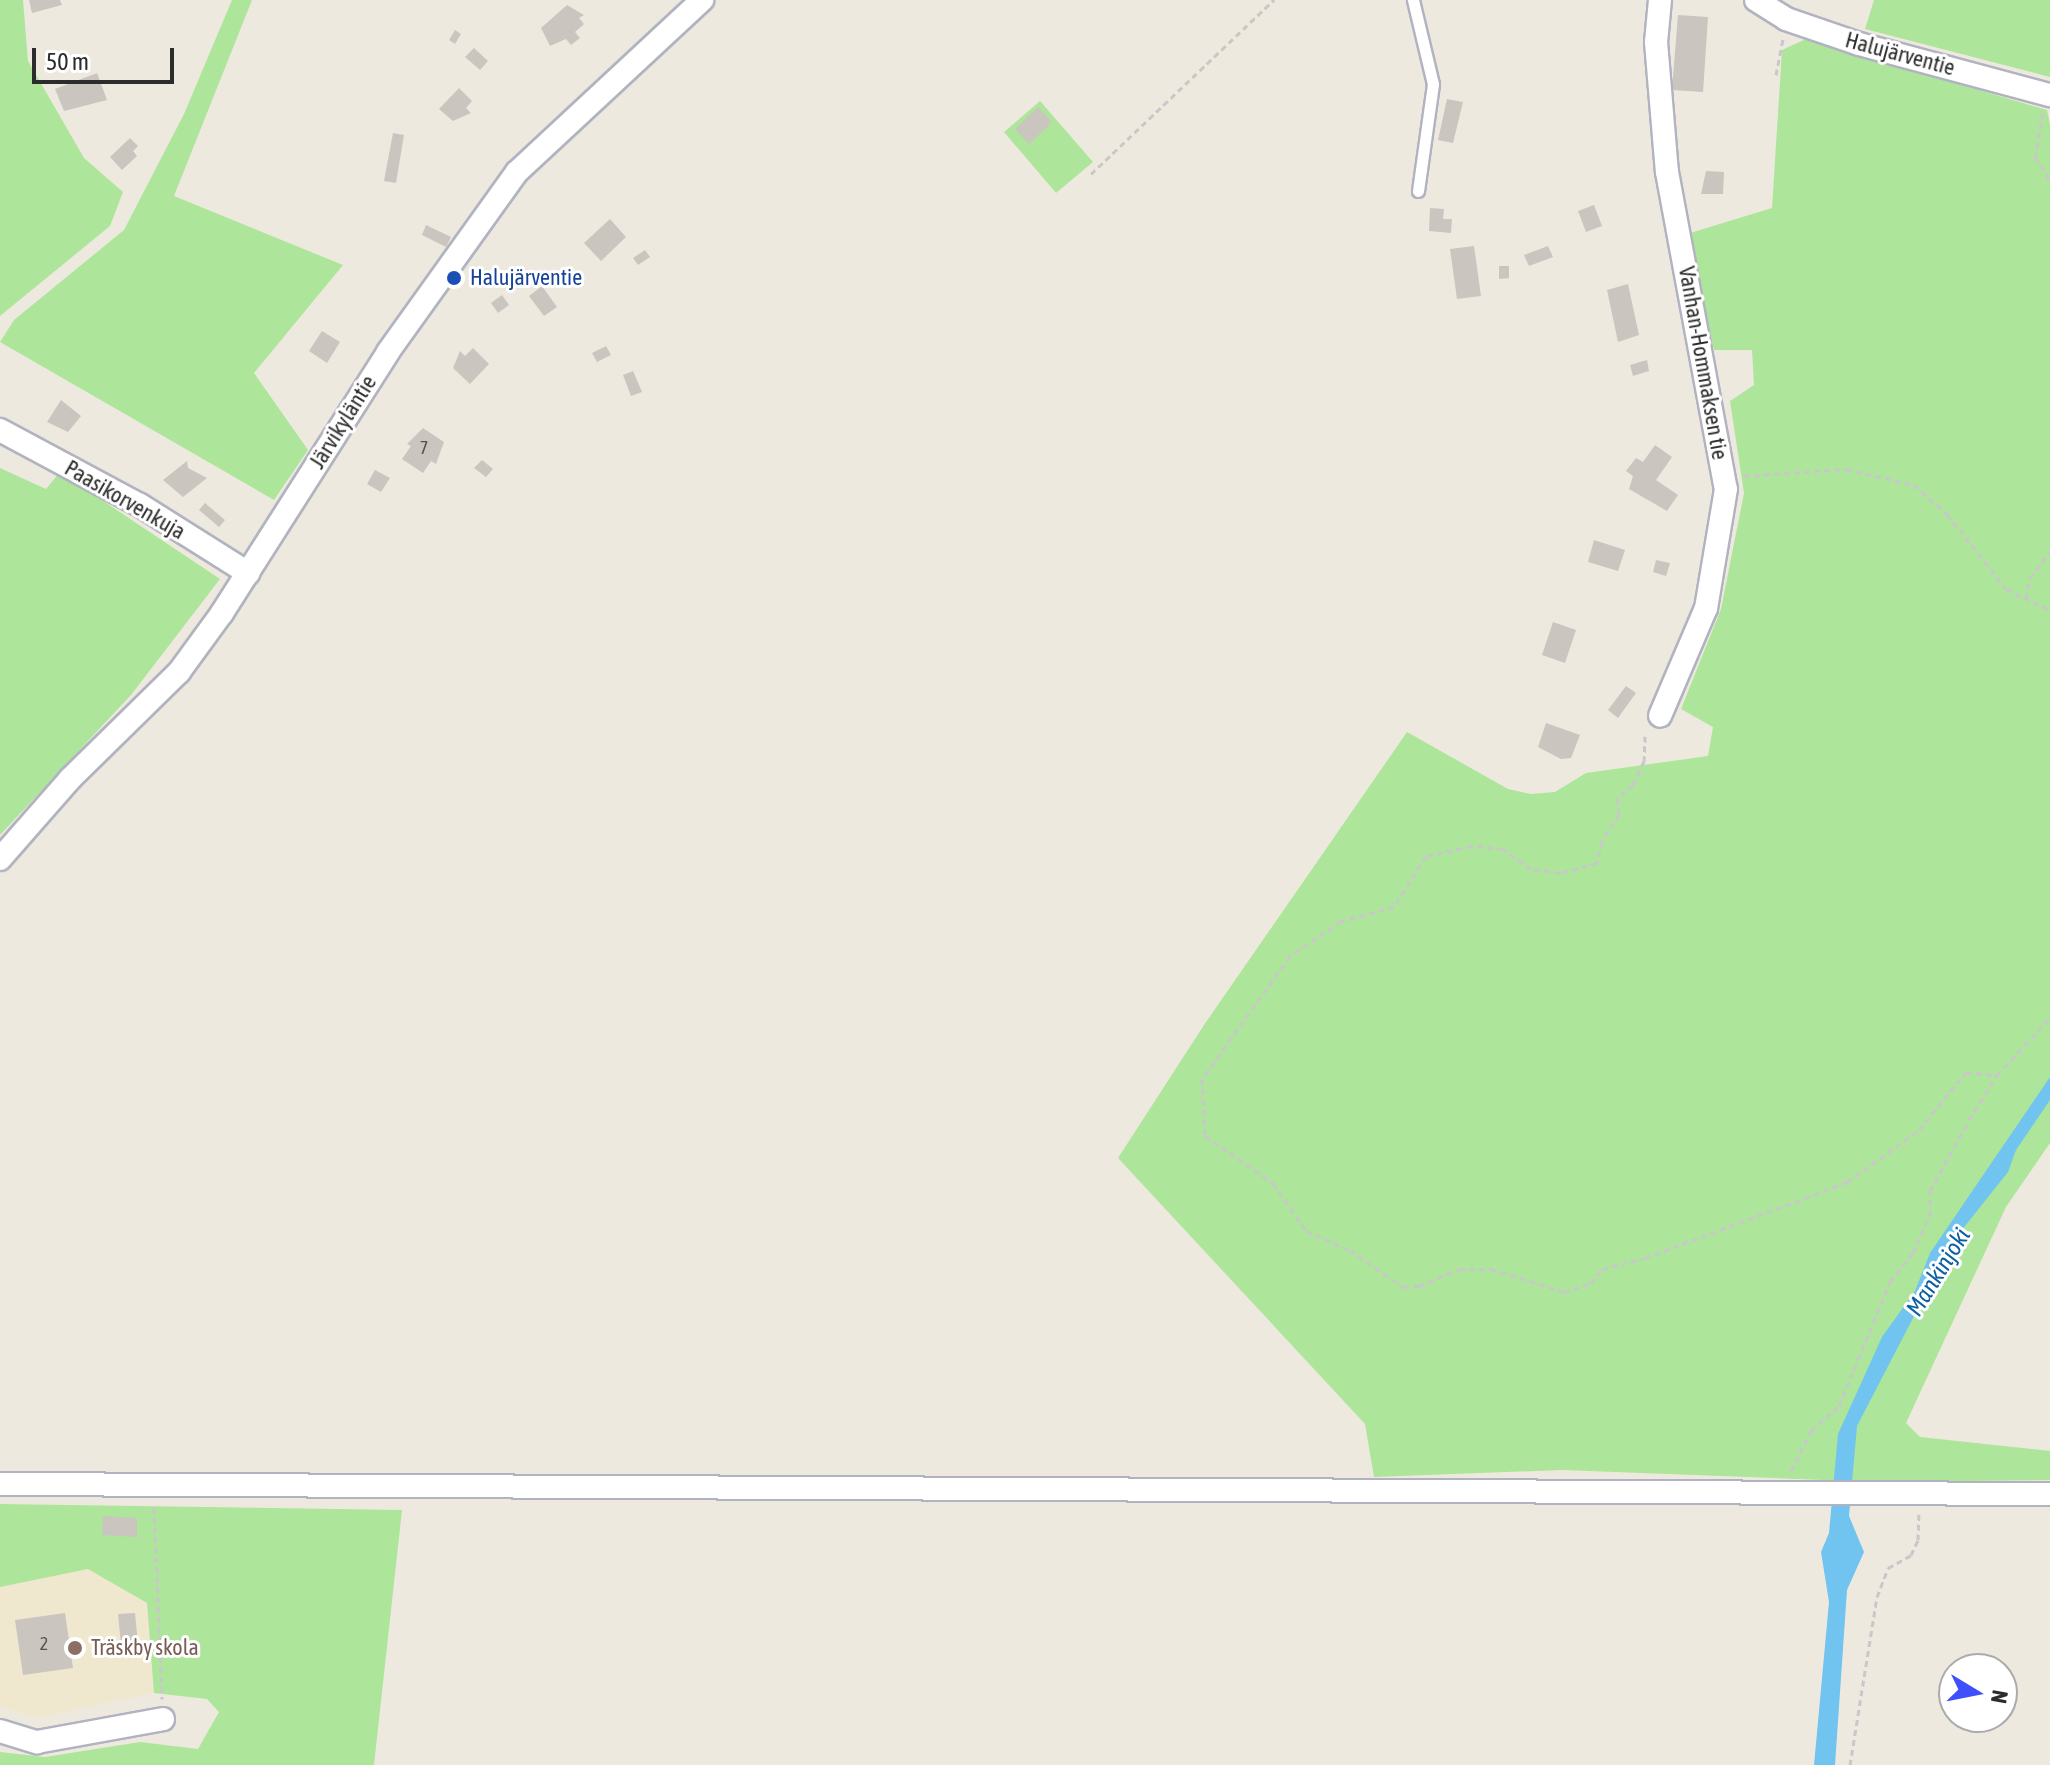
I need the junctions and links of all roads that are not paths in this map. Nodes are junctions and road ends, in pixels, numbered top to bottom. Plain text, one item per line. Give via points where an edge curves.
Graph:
1 (702, 0) edge
2 (1413, 0) edge
3 (1660, 0) edge
4 (1756, 0) edge
5 (2048, 94) edge
6 (1418, 191) dead end
7 (0, 430) edge
8 (248, 573) junction
9 (1660, 716) dead end
10 (0, 859) edge
11 (0, 1484) edge
12 (2050, 1494) edge
13 (163, 1719) road end
14 (0, 1731) edge

1 - 8 street, Järvikyläntie via 517,172 388,352
2 - 6 lane via 1433,84
3 - 9 street, Vanhan-Hommaksen tie via 1656,42 1667,172 1724,479 1722,533 1706,608
4 - 5 street, Halujärventie via 1786,19 1859,44
7 - 8 street, Paasikorvenkuja via 140,505
8 - 10 street, Järvikyläntie via 179,672 70,779
11 - 12 street
13 - 14 street via 69,1740 37,1742

